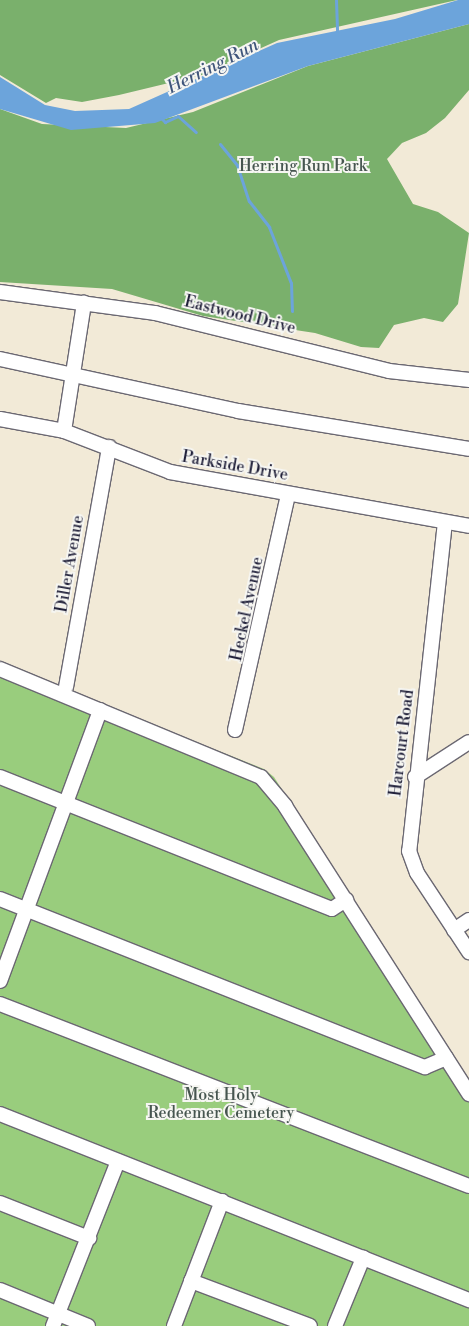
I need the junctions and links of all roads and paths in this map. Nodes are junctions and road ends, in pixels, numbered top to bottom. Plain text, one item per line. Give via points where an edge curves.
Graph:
1 (0, 292) edge
2 (84, 303) junction
3 (0, 360) edge
4 (75, 374) junction
5 (469, 380) edge
6 (0, 419) edge
7 (64, 431) junction
8 (109, 447) junction
9 (469, 449) edge
10 (288, 494) junction
11 (445, 522) junction
12 (469, 526) edge
13 (0, 669) edge
14 (66, 687) dead end
15 (100, 710) junction
16 (235, 730) dead end
17 (469, 742) edge
18 (415, 776) junction
19 (0, 777) edge
20 (65, 803) junction
21 (0, 899) edge
22 (346, 900) junction
23 (28, 910) junction
24 (469, 920) edge
25 (454, 930) junction
26 (469, 952) edge
27 (0, 981) edge
28 (0, 1004) edge
29 (446, 1058) junction
30 (469, 1094) edge
31 (0, 1114) edge
32 (118, 1161) junction
33 (469, 1186) edge
34 (222, 1201) junction
35 (0, 1203) edge
36 (89, 1238) junction
37 (363, 1258) junction
38 (191, 1281) junction
39 (0, 1290) edge
40 (469, 1300) edge
41 (55, 1320) edge
42 (88, 1326) edge
43 (174, 1326) edge
44 (310, 1326) edge
45 (335, 1326) edge

1 - 2 street, Eastwood Drive
2 - 4 street
2 - 5 street, Eastwood Drive via 155,312 389,371
3 - 4 street
4 - 7 street
4 - 9 street via 238,411
6 - 7 street, Parkside Drive
7 - 8 street, Parkside Drive
8 - 10 street, Parkside Drive via 170,472
8 - 14 street, Diller Avenue
10 - 11 street, Parkside Drive
10 - 16 street, Heckel Avenue
11 - 12 street, Parkside Drive
11 - 18 street, Harcourt Road
13 - 15 street
15 - 20 street
15 - 22 street via 261,777
17 - 18 street
18 - 25 street, Harcourt Road via 411,860
19 - 20 street
20 - 22 street via 332,909
20 - 23 street
21 - 23 street
22 - 29 street
23 - 27 street
23 - 29 street via 425,1067
24 - 25 street
25 - 26 street, Harcourt Road
28 - 33 street
29 - 30 street
31 - 32 street
32 - 34 street
32 - 36 street
34 - 37 street
34 - 38 street
35 - 36 street
36 - 41 street
37 - 40 street
37 - 45 street
38 - 43 street
38 - 44 street
39 - 41 street
41 - 42 street

